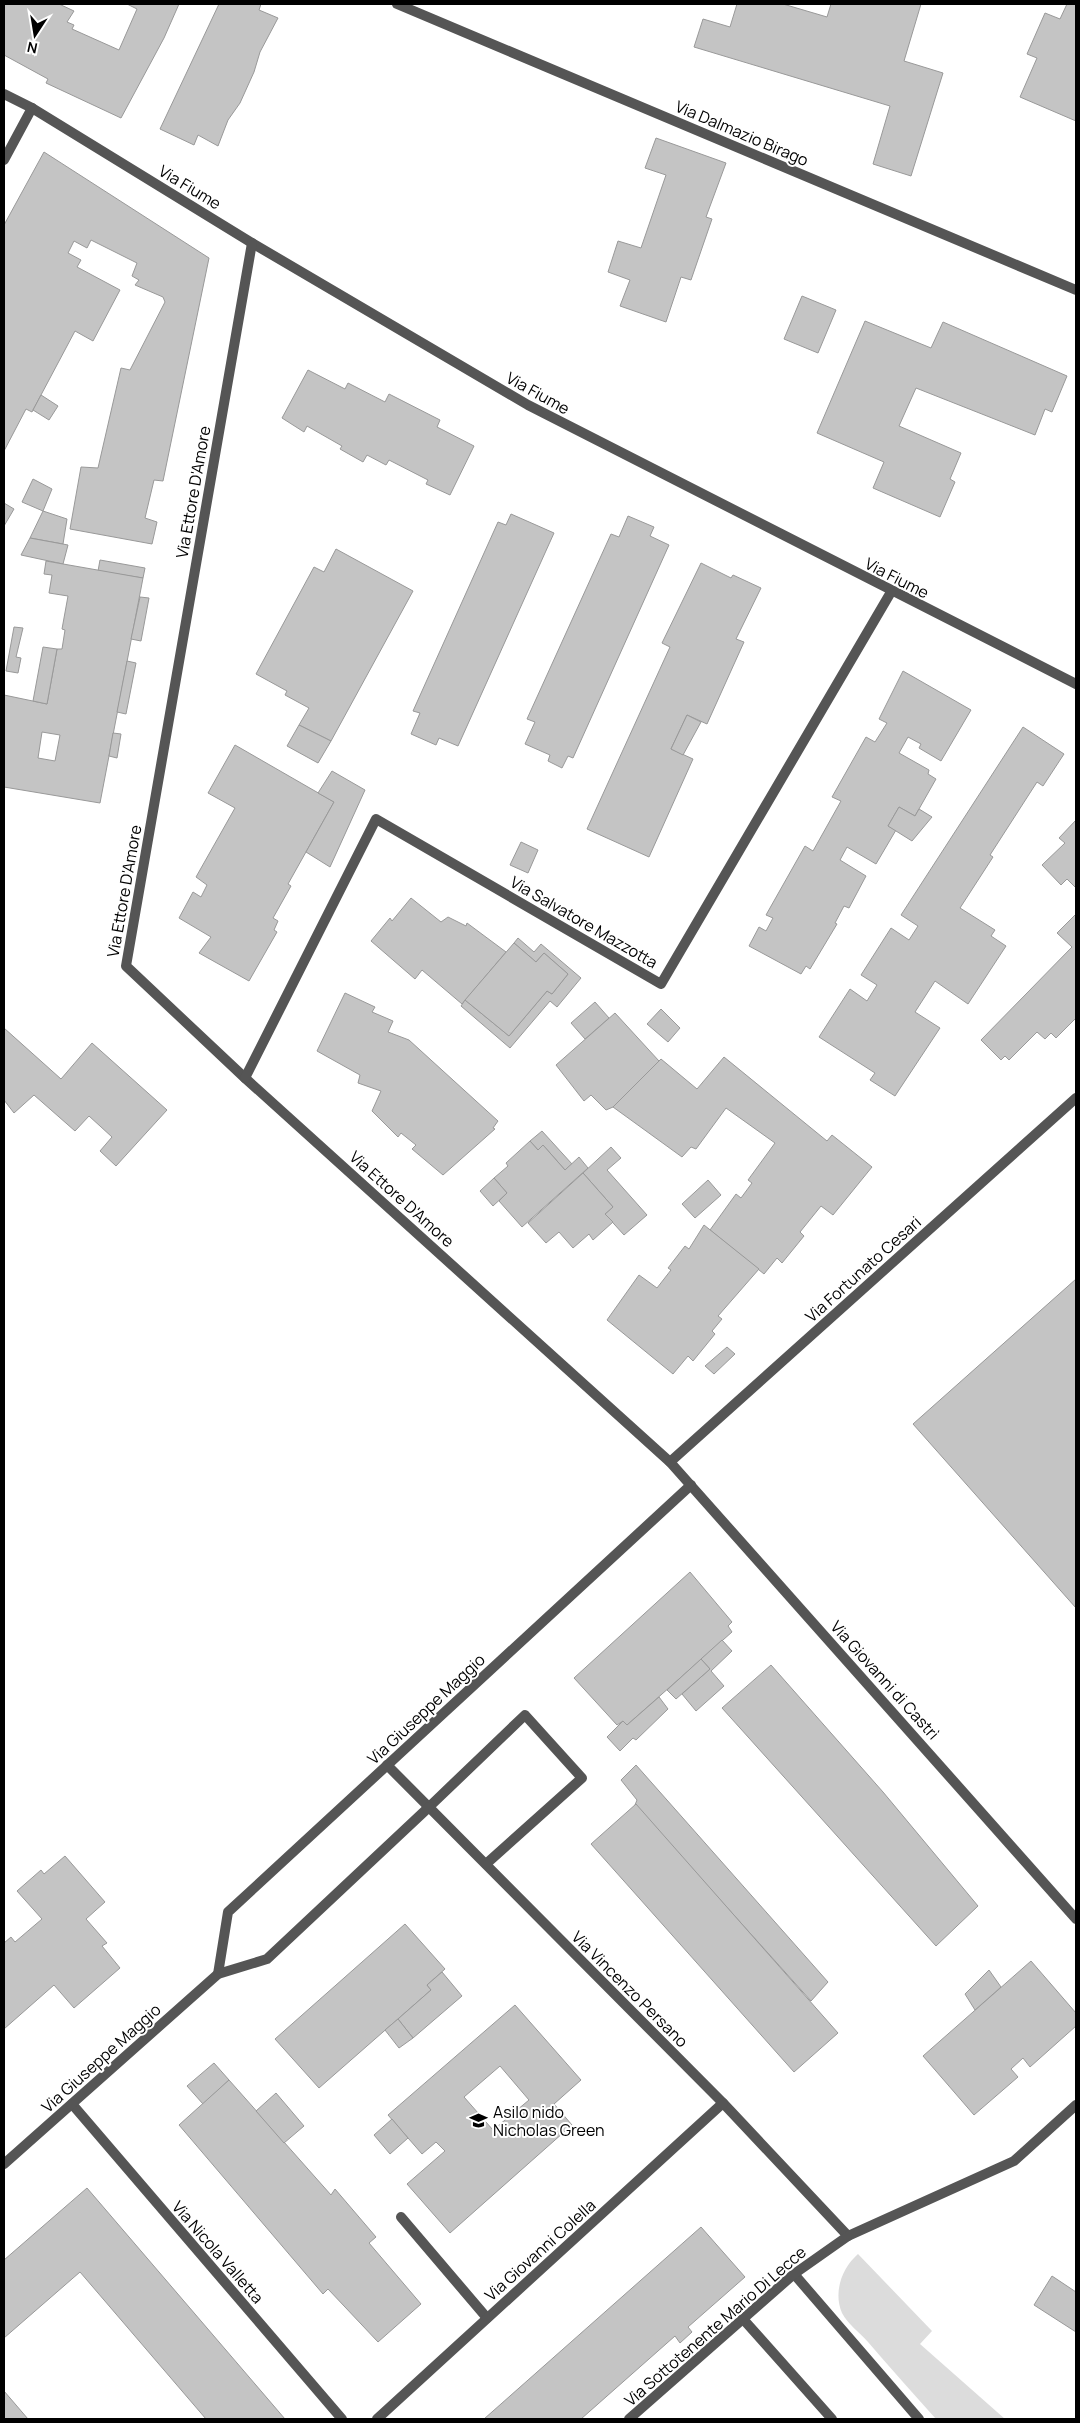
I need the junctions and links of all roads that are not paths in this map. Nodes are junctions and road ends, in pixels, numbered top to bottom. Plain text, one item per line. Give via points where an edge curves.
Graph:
1 (397, 4) edge
2 (4, 94) edge
3 (32, 108) junction
4 (4, 160) edge
5 (252, 243) junction
6 (1076, 290) edge
7 (891, 592) junction
8 (1076, 684) edge
9 (245, 1078) junction
10 (1076, 1098) edge
11 (670, 1462) junction
12 (691, 1484) junction
13 (387, 1765) junction
14 (429, 1807) junction
15 (486, 1864) junction
16 (1076, 1918) edge
17 (218, 1974) junction
18 (72, 2104) junction
19 (723, 2104) junction
20 (1076, 2105) edge
21 (4, 2164) edge
22 (401, 2217) dead end
23 (848, 2236) junction
24 (794, 2274) junction
25 (487, 2318) junction
26 (742, 2319) junction
27 (342, 2419) edge
28 (377, 2419) edge
29 (629, 2419) edge
30 (832, 2419) edge
31 (919, 2419) edge

1 - 6 street, Via Dalmazio Birago
2 - 3 street, Via Fiume
3 - 4 street
3 - 5 street, Via Fiume
5 - 7 street, Via Fiume via 528,405
5 - 9 street, Via Ettore D'Amore via 126,966
7 - 8 street, Via Fiume
7 - 9 street, Via Salvatore Mazzotta via 661,984 376,819
9 - 11 street, Via Ettore D'Amore
10 - 11 street, Via Fortunato Cesari
11 - 12 street, Via Giovanni di Castrì
12 - 13 street, Via Giuseppe Maggio
12 - 16 street, Via Giovanni di Castrì
13 - 14 street, Via Vincenzo Persano
13 - 17 street, Via Giuseppe Maggio via 228,1912
14 - 15 street, Via Vincenzo Persano
14 - 15 street, Via Giuseppe Maggio via 525,1715 582,1778
14 - 17 street, Via Giuseppe Maggio via 267,1959
15 - 19 street, Via Vincenzo Persano
17 - 18 street, Via Giuseppe Maggio
18 - 21 street, Via Giuseppe Maggio
18 - 27 street, Via Nicola Valletta
19 - 23 street, Via Vincenzo Persano
19 - 25 street, Via Giovanni Colella
20 - 23 street, Via Sottotenente Mario Di Lecce via 1014,2162
22 - 25 street
23 - 24 street, Via Sottotenente Mario Di Lecce
24 - 26 street, Via Sottotenente Mario Di Lecce
24 - 31 street
25 - 28 street, Via Giovanni Colella
26 - 29 street, Via Sottotenente Mario Di Lecce
26 - 30 street

